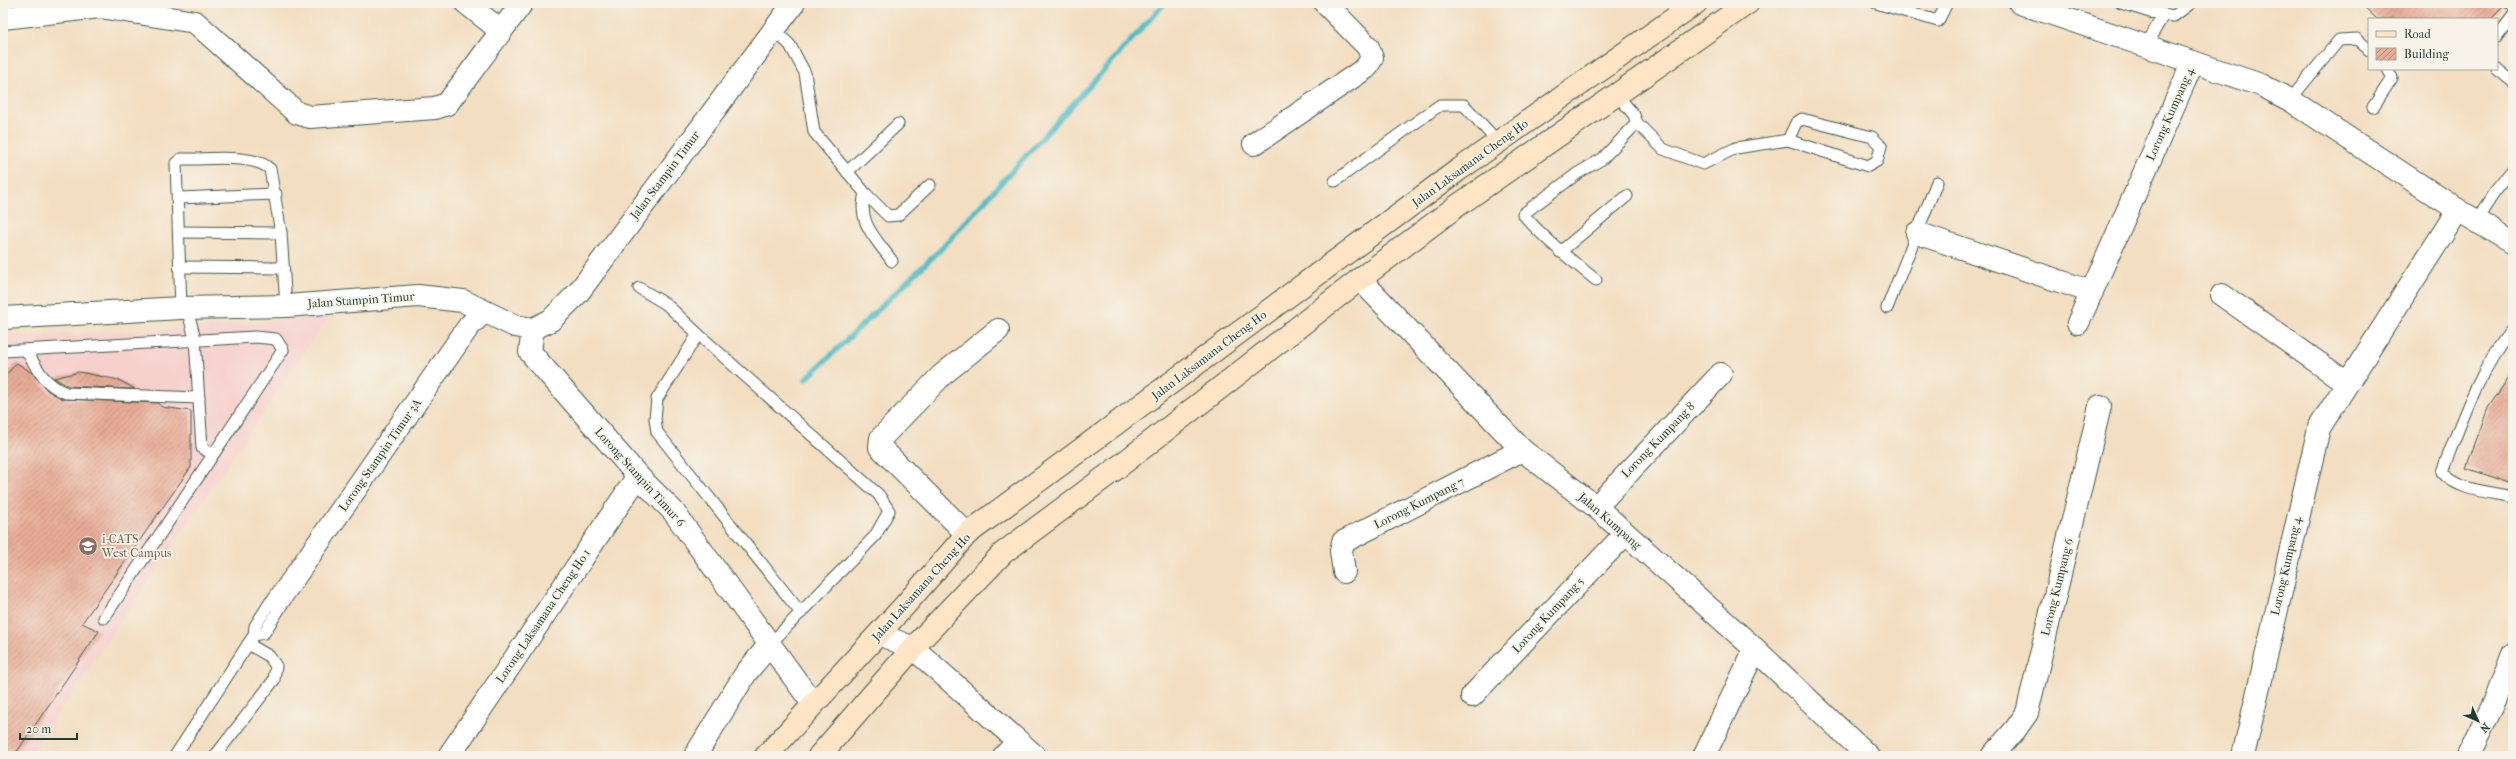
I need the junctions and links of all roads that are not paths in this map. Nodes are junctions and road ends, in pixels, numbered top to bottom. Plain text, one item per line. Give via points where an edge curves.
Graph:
1 (466, 3) edge
2 (522, 3) edge
3 (794, 3) edge
4 (1325, 3) edge
5 (1696, 3) edge
6 (1748, 3) edge
7 (1876, 3) edge
8 (1947, 3) edge
9 (2020, 3) edge
10 (2121, 3) edge
11 (2191, 3) edge
12 (2509, 3) edge
13 (2513, 6) edge
14 (2164, 14) junction
15 (2513, 16) edge
16 (3, 18) edge
17 (773, 29) junction
18 (502, 30) junction
19 (2498, 37) edge
20 (2146, 45) junction
21 (2368, 49) edge
22 (2193, 62) junction
23 (2388, 70) edge
24 (2498, 70) edge
25 (2513, 82) edge
26 (1617, 95) junction
27 (2290, 100) junction
28 (2373, 106) dead end
29 (1637, 123) junction
30 (898, 124) dead end
31 (1788, 140) junction
32 (1498, 142) junction
33 (1254, 144) dead end
34 (2513, 169) edge
35 (847, 172) junction
36 (1335, 181) dead end
37 (1937, 182) dead end
38 (930, 184) dead end
39 (865, 192) junction
40 (276, 194) junction
41 (1627, 196) dead end
42 (179, 198) junction
43 (2458, 210) junction
44 (2476, 221) junction
45 (178, 232) junction
46 (281, 233) junction
47 (1917, 233) junction
48 (2513, 243) edge
49 (1560, 252) junction
50 (892, 261) dead end
51 (180, 267) junction
52 (283, 268) junction
53 (1360, 279) junction
54 (1596, 280) dead end
55 (639, 288) dead end
56 (2092, 292) junction
57 (2222, 295) dead end
58 (286, 306) junction
59 (184, 308) junction
60 (1887, 308) dead end
61 (484, 312) junction
62 (3, 318) edge
63 (2078, 323) dead end
64 (2513, 328) edge
65 (533, 329) junction
66 (998, 330) dead end
67 (698, 334) junction
68 (195, 339) junction
69 (26, 350) junction
70 (3, 351) edge
71 (1721, 374) dead end
72 (2347, 383) junction
73 (199, 398) junction
74 (2100, 406) dead end
75 (1522, 450) junction
76 (213, 454) junction
77 (638, 476) junction
78 (2513, 497) edge
79 (1596, 507) junction
80 (967, 534) junction
81 (1625, 534) junction
82 (1344, 572) dead end
83 (278, 601) joint
84 (801, 613) junction
85 (104, 618) dead end
86 (879, 634) junction
87 (251, 639) junction
88 (770, 644) junction
89 (913, 648) junction
90 (1755, 649) junction
91 (2513, 654) edge
92 (1472, 696) dead end
93 (813, 704) junction
94 (1011, 749) edge
95 (177, 756) edge
96 (215, 756) edge
97 (449, 756) edge
98 (695, 756) edge
99 (766, 756) edge
100 (819, 756) edge
101 (1035, 756) edge
102 (1704, 756) edge
103 (1868, 756) edge
104 (1992, 756) edge
105 (2243, 756) edge
106 (2468, 756) edge

1 - 18 street
2 - 18 street
3 - 17 street, Jalan Stampin Timur
4 - 33 street via 1368,46 1372,58 1366,68
5 - 32 main road, Jalan Laksamana Cheng Ho
6 - 26 main road
7 - 8 lane via 1938,21
9 - 20 street
10 - 14 lane
11 - 14 lane via 2174,16
12 - 13 lane
14 - 20 lane
15 - 19 lane
16 - 18 street via 100,7 195,22 297,113 310,117 435,108 447,104
17 - 35 lane via 790,45 805,73 814,132
17 - 65 street, Jalan Stampin Timur via 578,293 551,320
20 - 22 street
21 - 27 lane via 2357,39 2339,40
22 - 27 street, Lorong Kumpang 4 via 2261,85
22 - 56 street, Lorong Kumpang 4
23 - 28 lane via 2392,78
24 - 25 lane
26 - 29 lane via 1634,115
26 - 53 main road via 1458,206
27 - 43 street, Lorong Kumpang 4
29 - 31 lane via 1663,149 1703,164 1736,148
29 - 49 lane via 1602,159 1578,173 1523,214
30 - 35 lane
31 - 31 lane via 1868,166 1877,161 1881,146 1872,137 1802,119 1796,123
32 - 36 lane via 1464,105 1440,105
32 - 80 main road, Jalan Laksamana Cheng Ho
34 - 44 lane
35 - 39 lane
37 - 47 lane
38 - 39 lane via 898,215 888,216
39 - 50 lane via 862,215
40 - 42 lane
40 - 42 lane via 270,169 263,163 252,160 182,159 176,163
40 - 46 lane
41 - 49 lane
42 - 45 lane
43 - 44 street, Lorong Kumpang 4
43 - 72 street, Lorong Kumpang 4
44 - 48 street, Lorong Kumpang 4
45 - 46 lane
45 - 51 lane
46 - 52 lane
47 - 56 street
47 - 60 lane
49 - 54 lane
51 - 52 lane
51 - 59 lane
52 - 58 lane
53 - 75 street, Jalan Kumpang
53 - 89 main road via 1003,553
55 - 67 lane via 666,304
56 - 63 street, Lorong Kumpang 4
57 - 72 street
58 - 59 street, Jalan Stampin Timur
58 - 61 street, Jalan Stampin Timur via 418,296 463,301
59 - 62 street, Jalan Stampin Timur
59 - 68 lane
61 - 65 street, Jalan Stampin Timur via 515,326
61 - 83 street, Lorong Stampin Timur 3A via 469,326
64 - 78 lane via 2470,399 2442,472 2448,480 2464,487
65 - 77 street, Lorong Stampin Timur 6 via 530,352
66 - 80 street via 942,375 881,438 880,447
67 - 84 lane via 657,398 657,432
67 - 84 lane via 879,495 889,511 876,536
68 - 69 lane
68 - 73 lane
68 - 76 lane via 276,339 283,350
69 - 70 lane
69 - 73 lane via 43,378 54,388 66,393
71 - 79 street, Lorong Kumpang 8
72 - 105 street, Lorong Kumpang 4 via 2319,428 2314,443
73 - 76 lane via 202,448
74 - 104 street, Lorong Kumpang 6 via 2027,713
75 - 79 street, Jalan Kumpang
75 - 82 street, Lorong Kumpang 7 via 1344,542 1341,551
76 - 85 lane
77 - 88 street, Lorong Stampin Timur 6 via 673,510
77 - 97 street, Lorong Laksamana Cheng Ho 1
79 - 81 street, Jalan Kumpang
80 - 86 main road, Jalan Laksamana Cheng Ho
81 - 90 street, Jalan Kumpang
81 - 92 street, Lorong Kumpang 5
83 - 87 lane via 280,608 264,633
84 - 88 lane
86 - 89 street
86 - 93 main road, Jalan Laksamana Cheng Ho
87 - 95 lane
87 - 96 lane via 276,666 274,680
88 - 93 street, Lorong Stampin Timur 6
88 - 98 street via 746,672
89 - 94 street
89 - 100 main road
90 - 102 street
90 - 103 street, Jalan Kumpang
91 - 106 street via 2496,699
93 - 99 main road, Jalan Laksamana Cheng Ho
94 - 101 street

